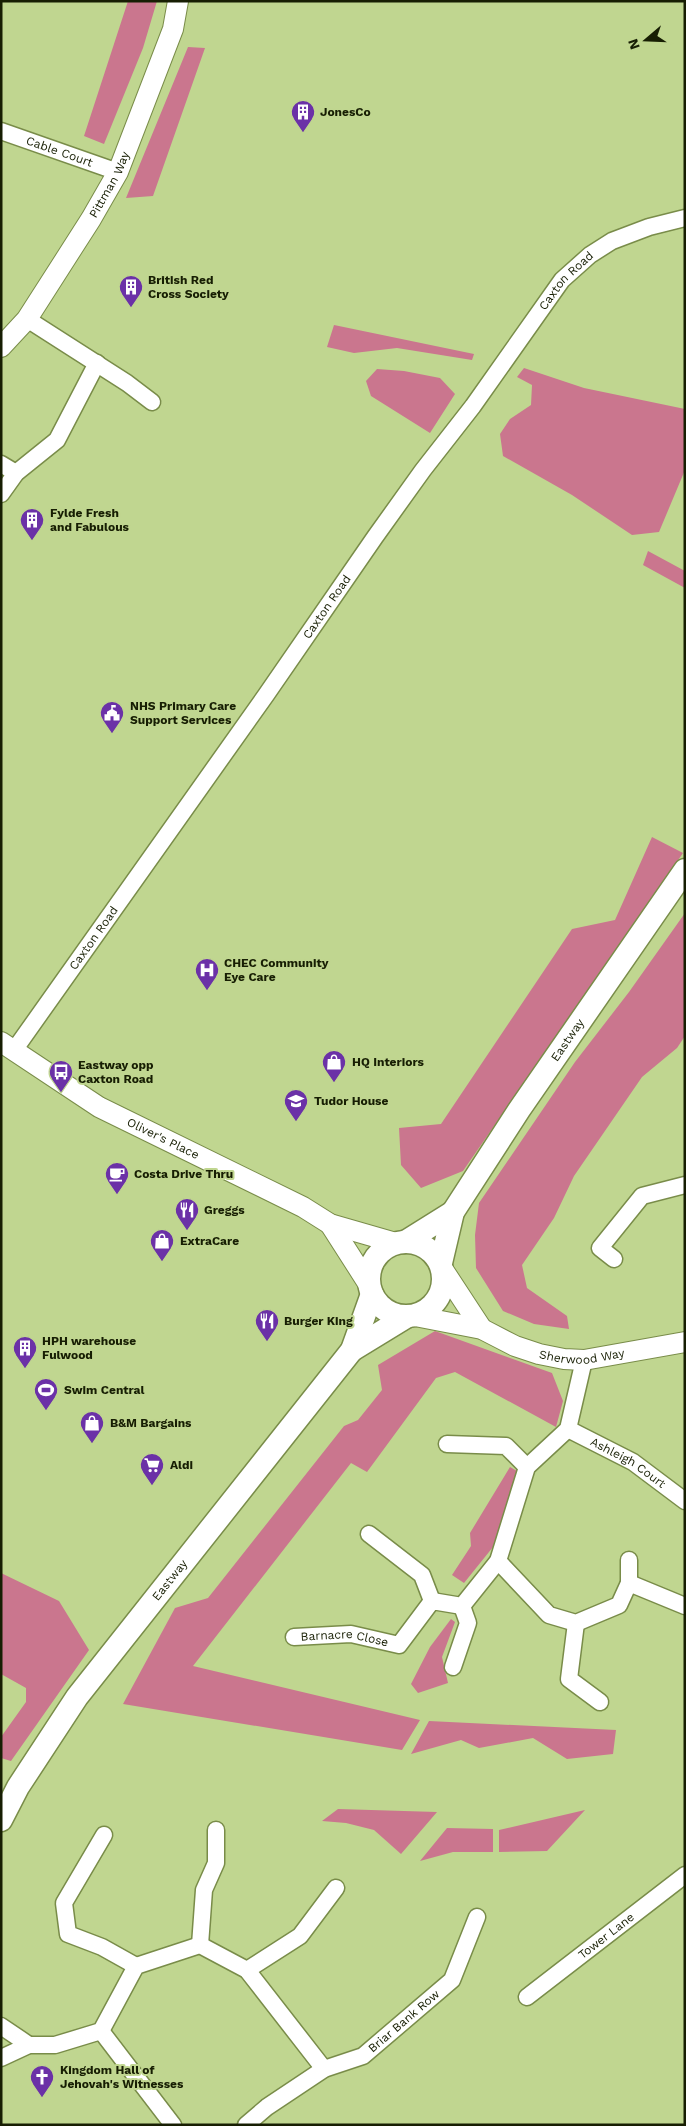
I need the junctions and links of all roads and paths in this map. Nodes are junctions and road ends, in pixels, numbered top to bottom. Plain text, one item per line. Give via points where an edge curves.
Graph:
1 (178, 1) edge
2 (1, 131) edge
3 (118, 172) junction
4 (685, 218) edge
5 (27, 318) junction
6 (1, 347) edge
7 (97, 363) junction
8 (152, 402) dead end
9 (1, 464) edge
10 (16, 473) junction
11 (1, 494) edge
12 (685, 870) edge
13 (8, 1046) edge
14 (685, 1185) edge
15 (453, 1212) junction
16 (330, 1224) junction
17 (401, 1242) junction
18 (614, 1259) dead end
19 (441, 1265) junction
20 (371, 1289) junction
21 (410, 1316) junction
22 (482, 1329) junction
23 (685, 1342) edge
24 (352, 1350) junction
25 (584, 1360) junction
26 (568, 1429) junction
27 (447, 1444) dead end
28 (527, 1467) junction
29 (685, 1500) edge
30 (370, 1534) dead end
31 (629, 1560) dead end
32 (498, 1561) junction
33 (629, 1583) junction
34 (432, 1601) junction
35 (462, 1606) junction
36 (685, 1606) edge
37 (576, 1623) junction
38 (294, 1637) dead end
39 (452, 1667) dead end
40 (600, 1702) dead end
41 (1, 1820) edge
42 (216, 1830) dead end
43 (104, 1835) dead end
44 (685, 1875) edge
45 (336, 1888) dead end
46 (477, 1916) dead end
47 (200, 1945) junction
48 (136, 1966) junction
49 (247, 1970) junction
50 (527, 1996) dead end
51 (1, 2026) edge
52 (102, 2031) junction
53 (29, 2045) junction
54 (1, 2058) edge
55 (324, 2069) junction
56 (173, 2125) edge
57 (246, 2125) edge

1 - 3 street, Pittman Way via 172,29
2 - 3 street, Cable Court
3 - 5 street, Pittman Way
4 - 13 street, Caxton Road via 612,241 562,280 375,537 266,695
5 - 6 street, Pittman Way
5 - 7 street
7 - 8 street
7 - 10 street via 57,440
9 - 10 street
10 - 11 street
12 - 15 main road, Eastway via 519,1110
13 - 16 street, Oliver's Place via 99,1107 303,1207
14 - 18 street via 642,1196 600,1248
15 - 17 main road, Eastway
15 - 19 main road, Eastway
16 - 17 street, Oliver's Place
16 - 20 street, Oliver's Place
17 - 19 main road via 424,1246 433,1252
17 - 20 main road via 386,1247 378,1254 369,1274
19 - 21 main road via 443,1286 435,1303 426,1311
19 - 22 street, Sherwood Way
20 - 21 main road via 377,1303 385,1310 395,1315
20 - 24 main road, Eastway
21 - 22 street, Sherwood Way
21 - 24 main road, Eastway
22 - 25 street, Sherwood Way via 539,1354
23 - 25 street, Sherwood Way
24 - 41 main road, Eastway via 76,1696 18,1787
25 - 26 street
26 - 28 street
26 - 29 street, Ashleigh Court via 633,1462
27 - 28 street via 506,1446
28 - 32 street
30 - 34 street via 422,1575
31 - 33 street
32 - 35 street
32 - 37 street via 550,1615
33 - 36 street
33 - 37 street via 619,1605
34 - 35 street
34 - 38 street, Barnacre Close via 400,1645 351,1634
35 - 39 street via 468,1623
37 - 40 street via 569,1679
42 - 47 street via 216,1863 204,1890
43 - 48 street via 64,1903 68,1934 102,1947
44 - 50 street, Tower Lane
45 - 49 street via 300,1936
46 - 55 street, Briar Bank Row via 452,1980 363,2056
47 - 48 street
47 - 49 street
48 - 52 street
49 - 55 street
51 - 53 street
52 - 53 street via 56,2045
52 - 56 street
53 - 54 street
55 - 57 street, Briar Bank Row

